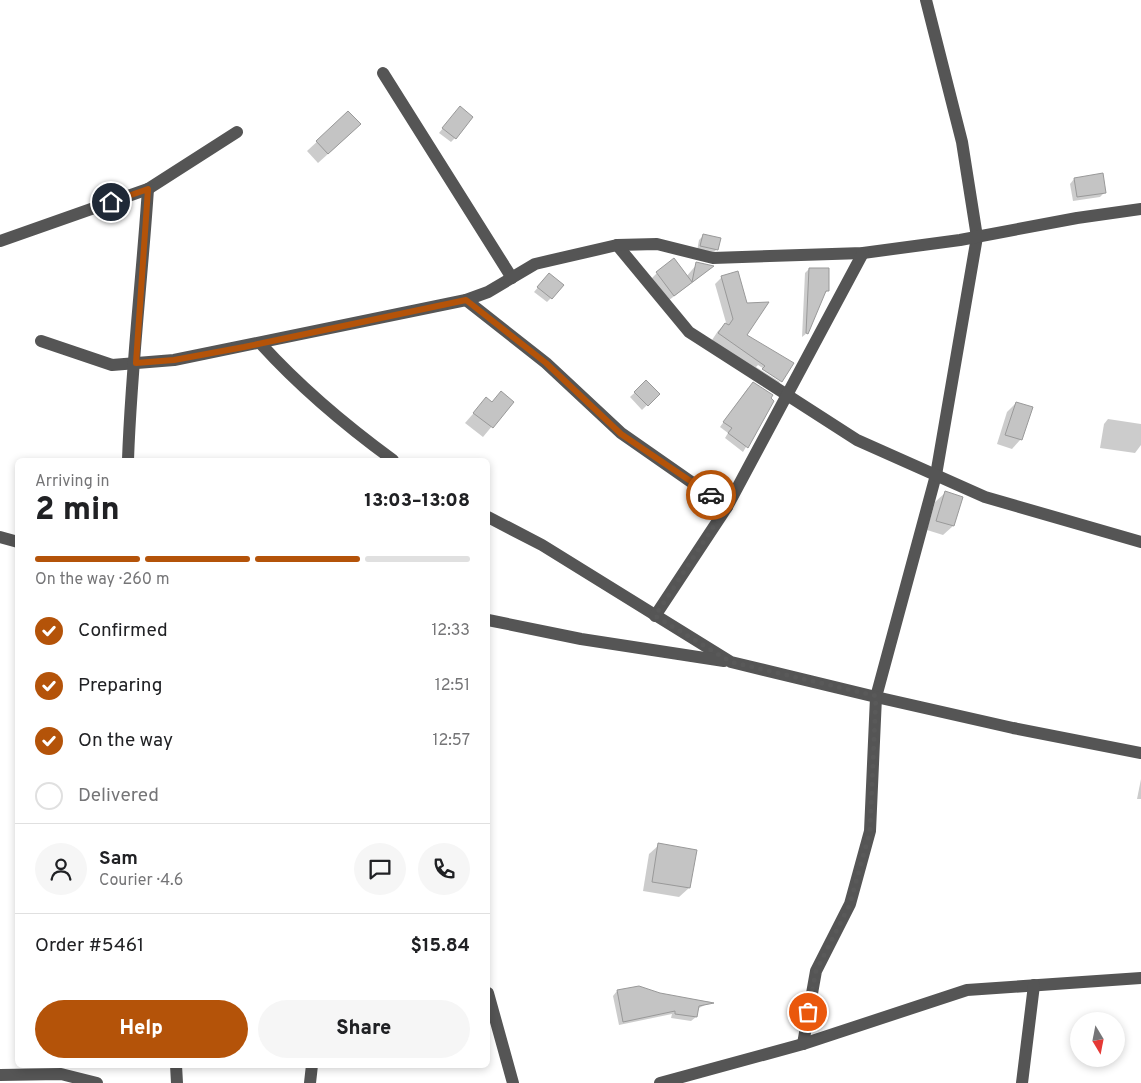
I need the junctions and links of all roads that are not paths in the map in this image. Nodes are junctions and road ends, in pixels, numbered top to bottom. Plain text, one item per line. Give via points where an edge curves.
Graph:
1 (926, 0) edge
2 (383, 73) dead end
3 (238, 132) dead end
4 (148, 189) junction
5 (1141, 209) edge
6 (977, 237) junction
7 (0, 241) edge
8 (617, 246) junction
9 (864, 253) junction
10 (512, 278) junction
11 (466, 300) junction
12 (41, 341) dead end
13 (261, 344) junction
14 (136, 363) junction
15 (788, 396) junction
16 (128, 458) edge
17 (390, 458) edge
18 (936, 475) junction
19 (727, 506) junction
20 (490, 518) edge
21 (0, 536) edge
22 (15, 541) edge
23 (1141, 542) edge
24 (655, 616) junction
25 (490, 620) edge
26 (731, 662) junction
27 (876, 696) junction
28 (1141, 753) edge
29 (1141, 978) edge
30 (1034, 985) junction
31 (490, 1000) edge
32 (803, 1044) junction
33 (176, 1068) edge
34 (312, 1068) edge
35 (0, 1075) edge
36 (97, 1083) edge
37 (177, 1083) edge
38 (310, 1083) edge
39 (513, 1083) edge
40 (660, 1083) edge
41 (1022, 1083) edge

1 - 6 street via 962,142
2 - 10 street
3 - 4 street
4 - 7 street
4 - 14 street
5 - 6 street
6 - 9 street
6 - 18 street
8 - 9 street via 658,244 713,258
8 - 10 street via 535,264
8 - 15 street via 690,332
9 - 15 street
10 - 11 street
11 - 13 street
11 - 19 street via 546,363 621,434
12 - 14 street via 112,365
13 - 14 street via 174,360
13 - 17 street via 342,423
14 - 16 street via 130,394
15 - 18 street via 857,440
15 - 19 street
18 - 23 street via 985,497
18 - 27 street
19 - 24 street
20 - 24 street via 542,544
21 - 22 street
24 - 26 street
25 - 26 street via 580,639
26 - 27 street
27 - 28 street
27 - 32 street via 870,831 850,904 816,971
29 - 30 street
30 - 32 street via 967,990
30 - 41 street
31 - 39 street
32 - 40 street
33 - 37 street
34 - 38 street
35 - 36 street via 61,1074

